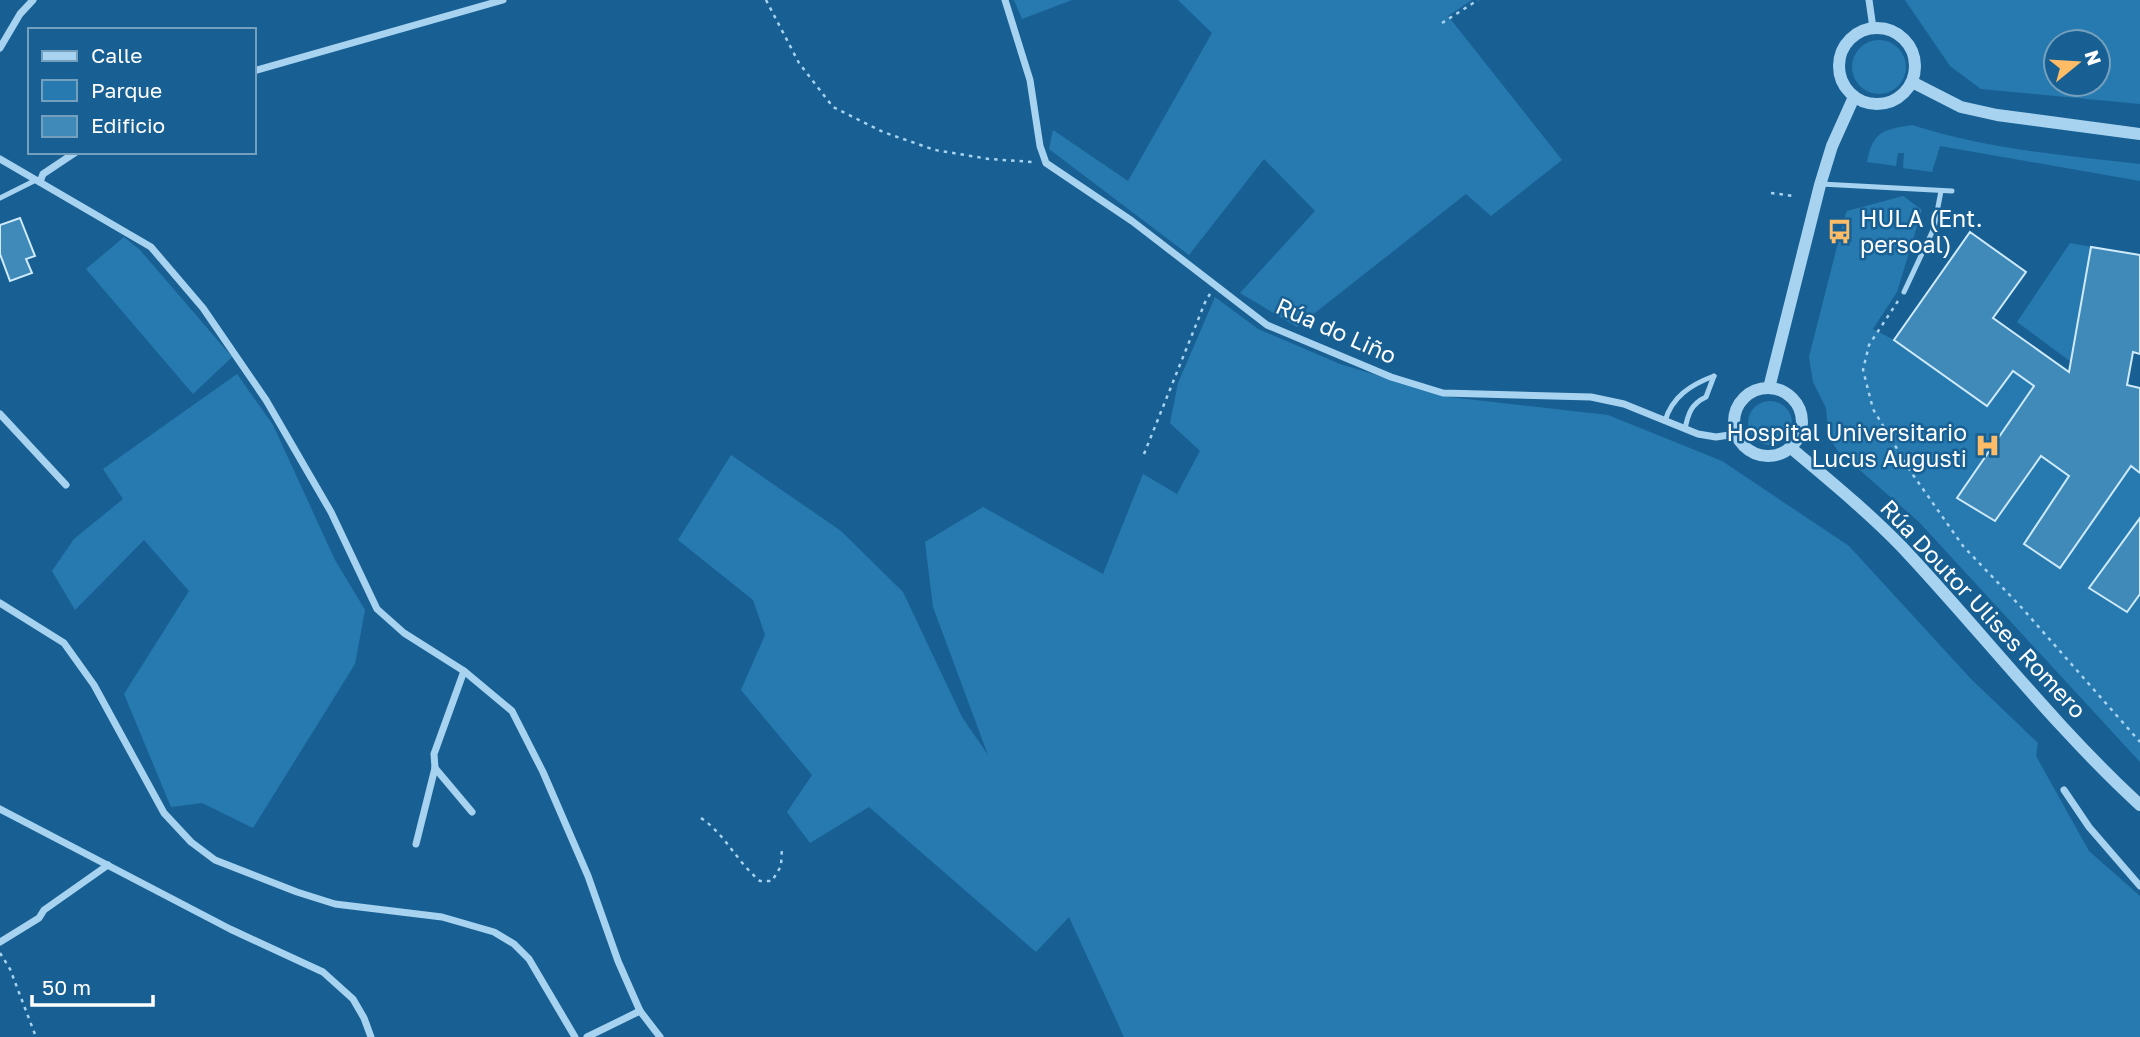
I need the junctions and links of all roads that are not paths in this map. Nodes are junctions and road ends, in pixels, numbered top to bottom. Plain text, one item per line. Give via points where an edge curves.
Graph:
1 (33, 0) edge
2 (503, 0) edge
3 (1005, 0) edge
4 (1869, 0) edge
5 (1874, 28) junction
6 (0, 48) edge
7 (256, 70) edge
8 (1912, 82) junction
9 (1854, 97) junction
10 (2140, 134) edge
11 (73, 154) edge
12 (0, 159) edge
13 (38, 181) junction
14 (1821, 184) junction
15 (1941, 191) junction
16 (1952, 191) dead end
17 (0, 198) edge
18 (1904, 292) road end
19 (1769, 388) junction
20 (0, 414) edge
21 (1665, 421) junction
22 (1685, 430) junction
23 (1736, 434) junction
24 (1790, 448) junction
25 (66, 485) dead end
26 (0, 603) edge
27 (464, 671) junction
28 (435, 768) junction
29 (2064, 790) dead end
30 (2140, 805) edge
31 (0, 809) edge
32 (472, 812) dead end
33 (416, 845) dead end
34 (108, 865) junction
35 (2140, 886) edge
36 (0, 942) edge
37 (640, 1011) junction
38 (371, 1037) edge
39 (575, 1037) edge
40 (587, 1037) edge
41 (660, 1037) edge

1 - 6 street
2 - 7 street
3 - 21 street, Rúa do Liño via 1030,80 1046,163 1132,221 1268,325 1391,377 1443,393 1591,397 1624,404
4 - 5 street
5 - 8 street via 1890,30 1907,41 1915,58
5 - 9 street via 1847,42 1840,57 1839,72
8 - 9 street via 1904,94 1886,104
8 - 10 street via 1961,107
9 - 14 street via 1832,145
11 - 13 street
12 - 13 street
13 - 17 lane
13 - 27 street via 151,247 203,308 266,400 331,512 377,609 404,633
14 - 15 lane
14 - 19 street
15 - 16 lane
15 - 18 lane via 1934,228
19 - 23 street via 1758,389 1740,402
19 - 24 street via 1788,394 1801,411 1801,431
20 - 25 street
21 - 22 street, Rúa do Liño
21 - 22 lane via 1669,406 1680,395 1714,376 1706,397 1688,411
22 - 23 street, Rúa do Liño via 1716,438
23 - 24 street via 1755,454 1773,456
24 - 30 street, Rúa Doutor Ulises Romero via 1900,545
26 - 39 street via 64,643 94,685 164,813 191,842 215,860 335,904 442,917 494,932 529,959
27 - 28 street via 434,754
27 - 37 street via 512,710 588,876
28 - 32 street
28 - 33 street
29 - 35 street
31 - 34 street
34 - 36 street
34 - 38 street via 323,972 353,999
37 - 40 street
37 - 41 street

